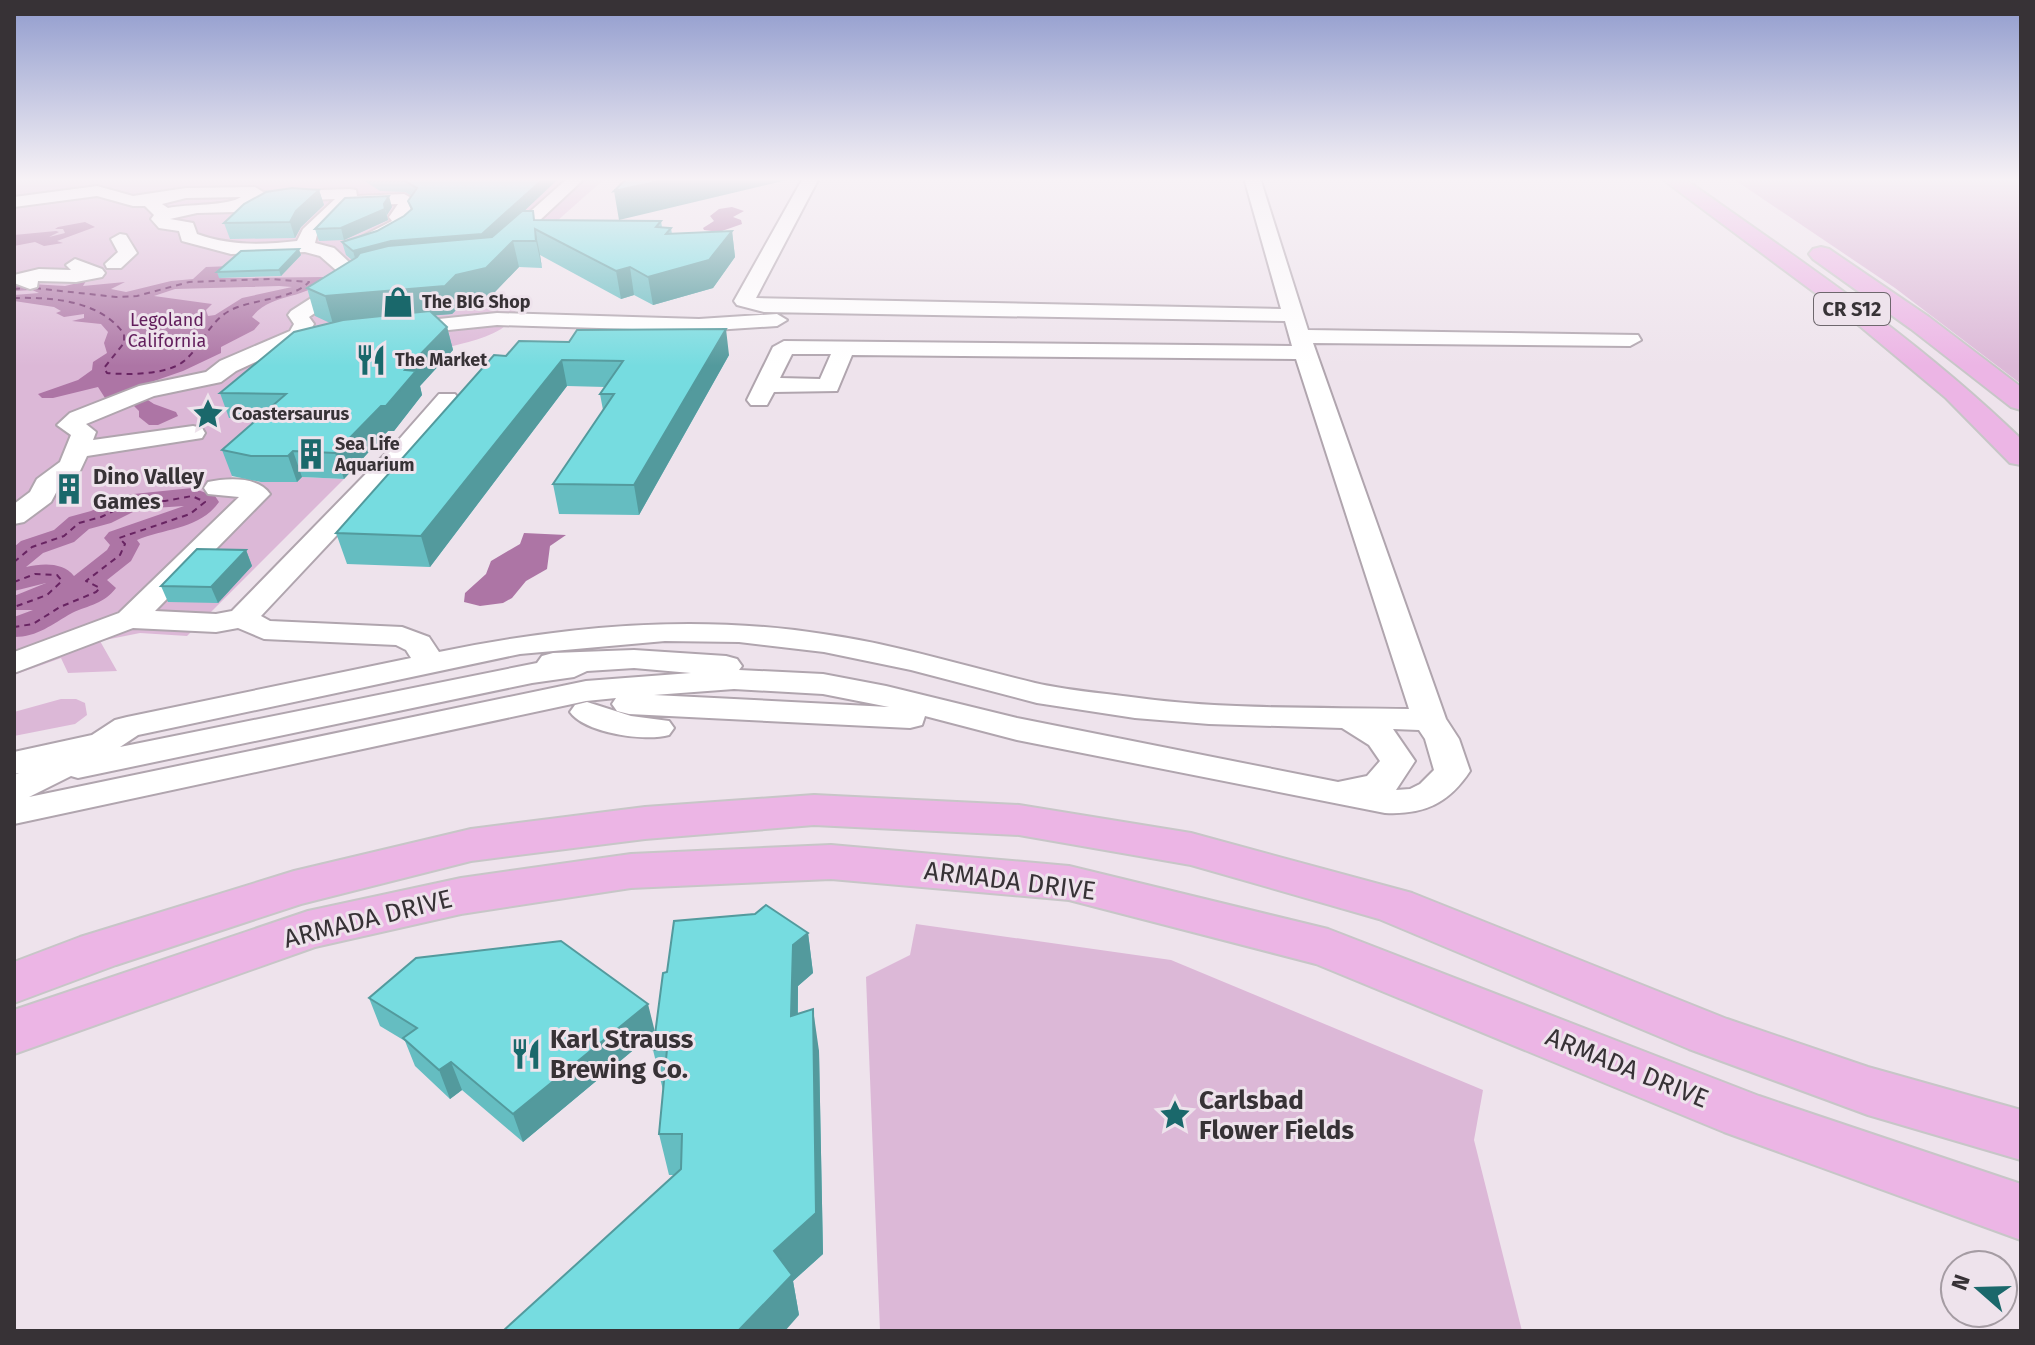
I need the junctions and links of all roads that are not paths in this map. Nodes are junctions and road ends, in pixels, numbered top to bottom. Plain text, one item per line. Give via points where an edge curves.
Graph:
1 (121, 241) edge
2 (201, 241) edge
3 (307, 241) edge
4 (361, 241) edge
5 (508, 241) edge
6 (777, 241) edge
7 (1271, 241) edge
8 (1758, 241) edge
9 (1803, 241) dead end
10 (305, 246) junction
11 (342, 248) junction
12 (228, 249) junction
13 (491, 256) edge
14 (203, 257) dead end
15 (114, 264) dead end
16 (75, 265) dead end
17 (379, 268) edge
18 (354, 274) junction
19 (28, 284) edge
20 (883, 328) dead end
21 (375, 331) edge
22 (298, 335) junction
23 (1299, 335) junction
24 (326, 336) edge
25 (1630, 340) dead end
26 (844, 348) junction
27 (447, 399) dead end
28 (2021, 401) edge
29 (193, 433) dead end
30 (75, 450) junction
31 (2021, 456) edge
32 (217, 488) dead end
33 (14, 516) edge
34 (242, 618) junction
35 (130, 619) junction
36 (14, 663) edge
37 (430, 664) junction
38 (734, 679) junction
39 (775, 679) junction
40 (823, 684) junction
41 (570, 711) junction
42 (1350, 718) junction
43 (1429, 720) junction
44 (866, 722) junction
45 (127, 727) junction
46 (1017, 729) junction
47 (14, 749) edge
48 (14, 763) edge
49 (14, 789) edge
50 (1335, 794) junction
51 (14, 802) edge
52 (14, 812) edge
53 (14, 825) edge
54 (14, 983) edge
55 (14, 1032) edge
56 (2021, 1135) edge
57 (2021, 1212) edge

1 - 15 street via 128,253
2 - 12 street
3 - 10 street
4 - 11 street
5 - 13 street
6 - 23 street via 744,301
7 - 23 street
8 - 31 main road, CR S12 via 1956,392
9 - 28 main road, CR S12
10 - 11 street
10 - 12 street via 259,252
11 - 18 street
12 - 14 street
16 - 19 street via 95,273 21,279
17 - 18 street
18 - 22 street via 356,278 298,315 304,324
20 - 21 street via 799,320 699,325 497,319
22 - 24 street
22 - 30 street via 213,377 147,391 69,425 84,432
23 - 25 street
23 - 26 street
23 - 43 street
26 - 26 street via 784,347 763,393 829,386
27 - 34 street
29 - 30 street
30 - 33 street via 78,455 71,466
32 - 35 street via 257,494
34 - 35 street via 216,623
34 - 37 street via 264,630 402,636 418,644
35 - 36 street
37 - 42 street via 520,645 665,632 739,633 866,651 1092,703 1209,714
37 - 45 street
38 - 39 street
38 - 51 street via 655,677 509,697
38 - 52 street via 586,691
39 - 40 street
39 - 49 street via 633,668 570,676
40 - 46 street
40 - 49 street via 695,661 634,659 532,673 80,767
41 - 44 street via 625,704
41 - 44 street via 627,726 812,737
41 - 53 street
42 - 43 street
42 - 50 street via 1381,737 1398,761 1394,774 1381,786
43 - 50 street via 1442,739 1452,771 1442,787 1421,800 1393,802
44 - 46 street
45 - 47 street
45 - 48 street via 103,743
46 - 50 street
54 - 56 main road, ARMADA DRIVE via 294,888 471,845 645,823 814,810 1019,820 1191,849 1395,906 1708,1034 1868,1091
55 - 57 main road, ARMADA DRIVE via 308,930 461,896 631,871 831,862 1069,883 1328,948 1744,1115

